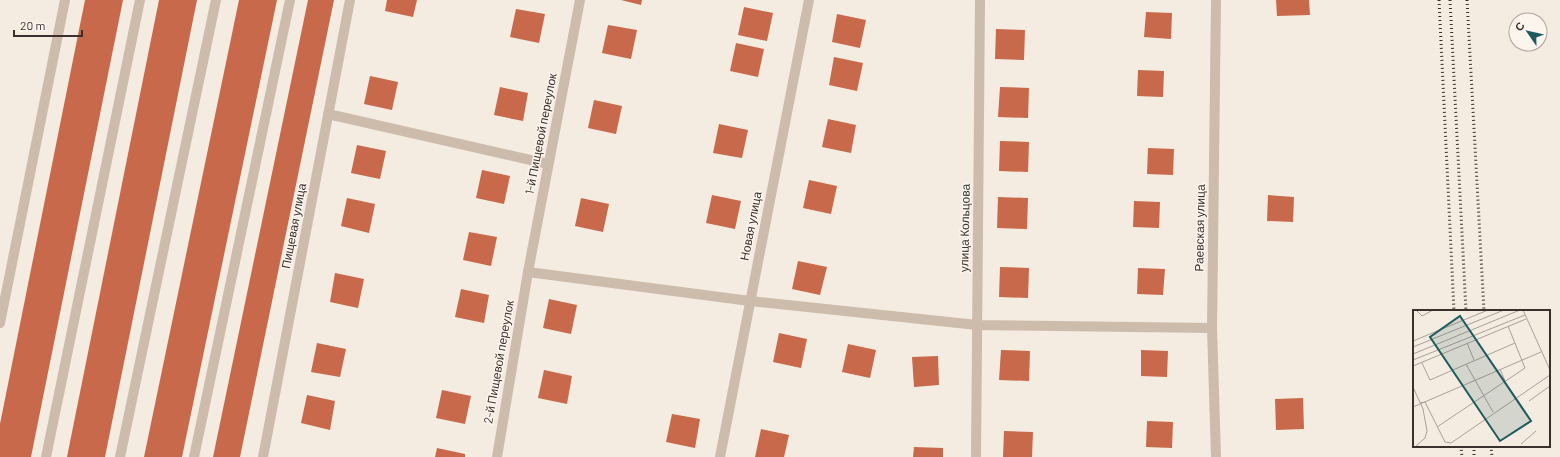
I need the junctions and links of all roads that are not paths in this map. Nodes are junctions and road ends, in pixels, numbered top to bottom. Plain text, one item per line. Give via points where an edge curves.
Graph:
1 (65, 0) edge
2 (140, 0) edge
3 (216, 0) edge
4 (290, 0) edge
5 (350, 0) edge
6 (580, 0) edge
7 (809, 0) edge
8 (980, 0) edge
9 (1216, 0) edge
10 (328, 114) junction
11 (548, 164) junction
12 (528, 272) junction
13 (750, 301) junction
14 (0, 323) edge
15 (977, 325) junction
16 (1212, 328) junction
17 (46, 457) edge
18 (120, 457) edge
19 (194, 457) edge
20 (263, 457) edge
21 (496, 457) edge
22 (720, 457) edge
23 (976, 457) edge
24 (1216, 457) edge

1 - 14 street
2 - 17 street
3 - 18 street
4 - 19 street
5 - 10 street, Пищевая улица
6 - 11 street, 1-й Пищевой переулок
7 - 13 street, Новая улица
8 - 15 street, улица Кольцова
9 - 16 street, Раевская улица
10 - 11 street
10 - 20 street, Пищевая улица
11 - 12 street, 1-й Пищевой переулок
12 - 13 street
12 - 21 street, 2-й Пищевой переулок
13 - 15 street
13 - 22 street, Новая улица
15 - 16 street
15 - 23 street, улица Кольцова
16 - 24 street, Раевская улица

